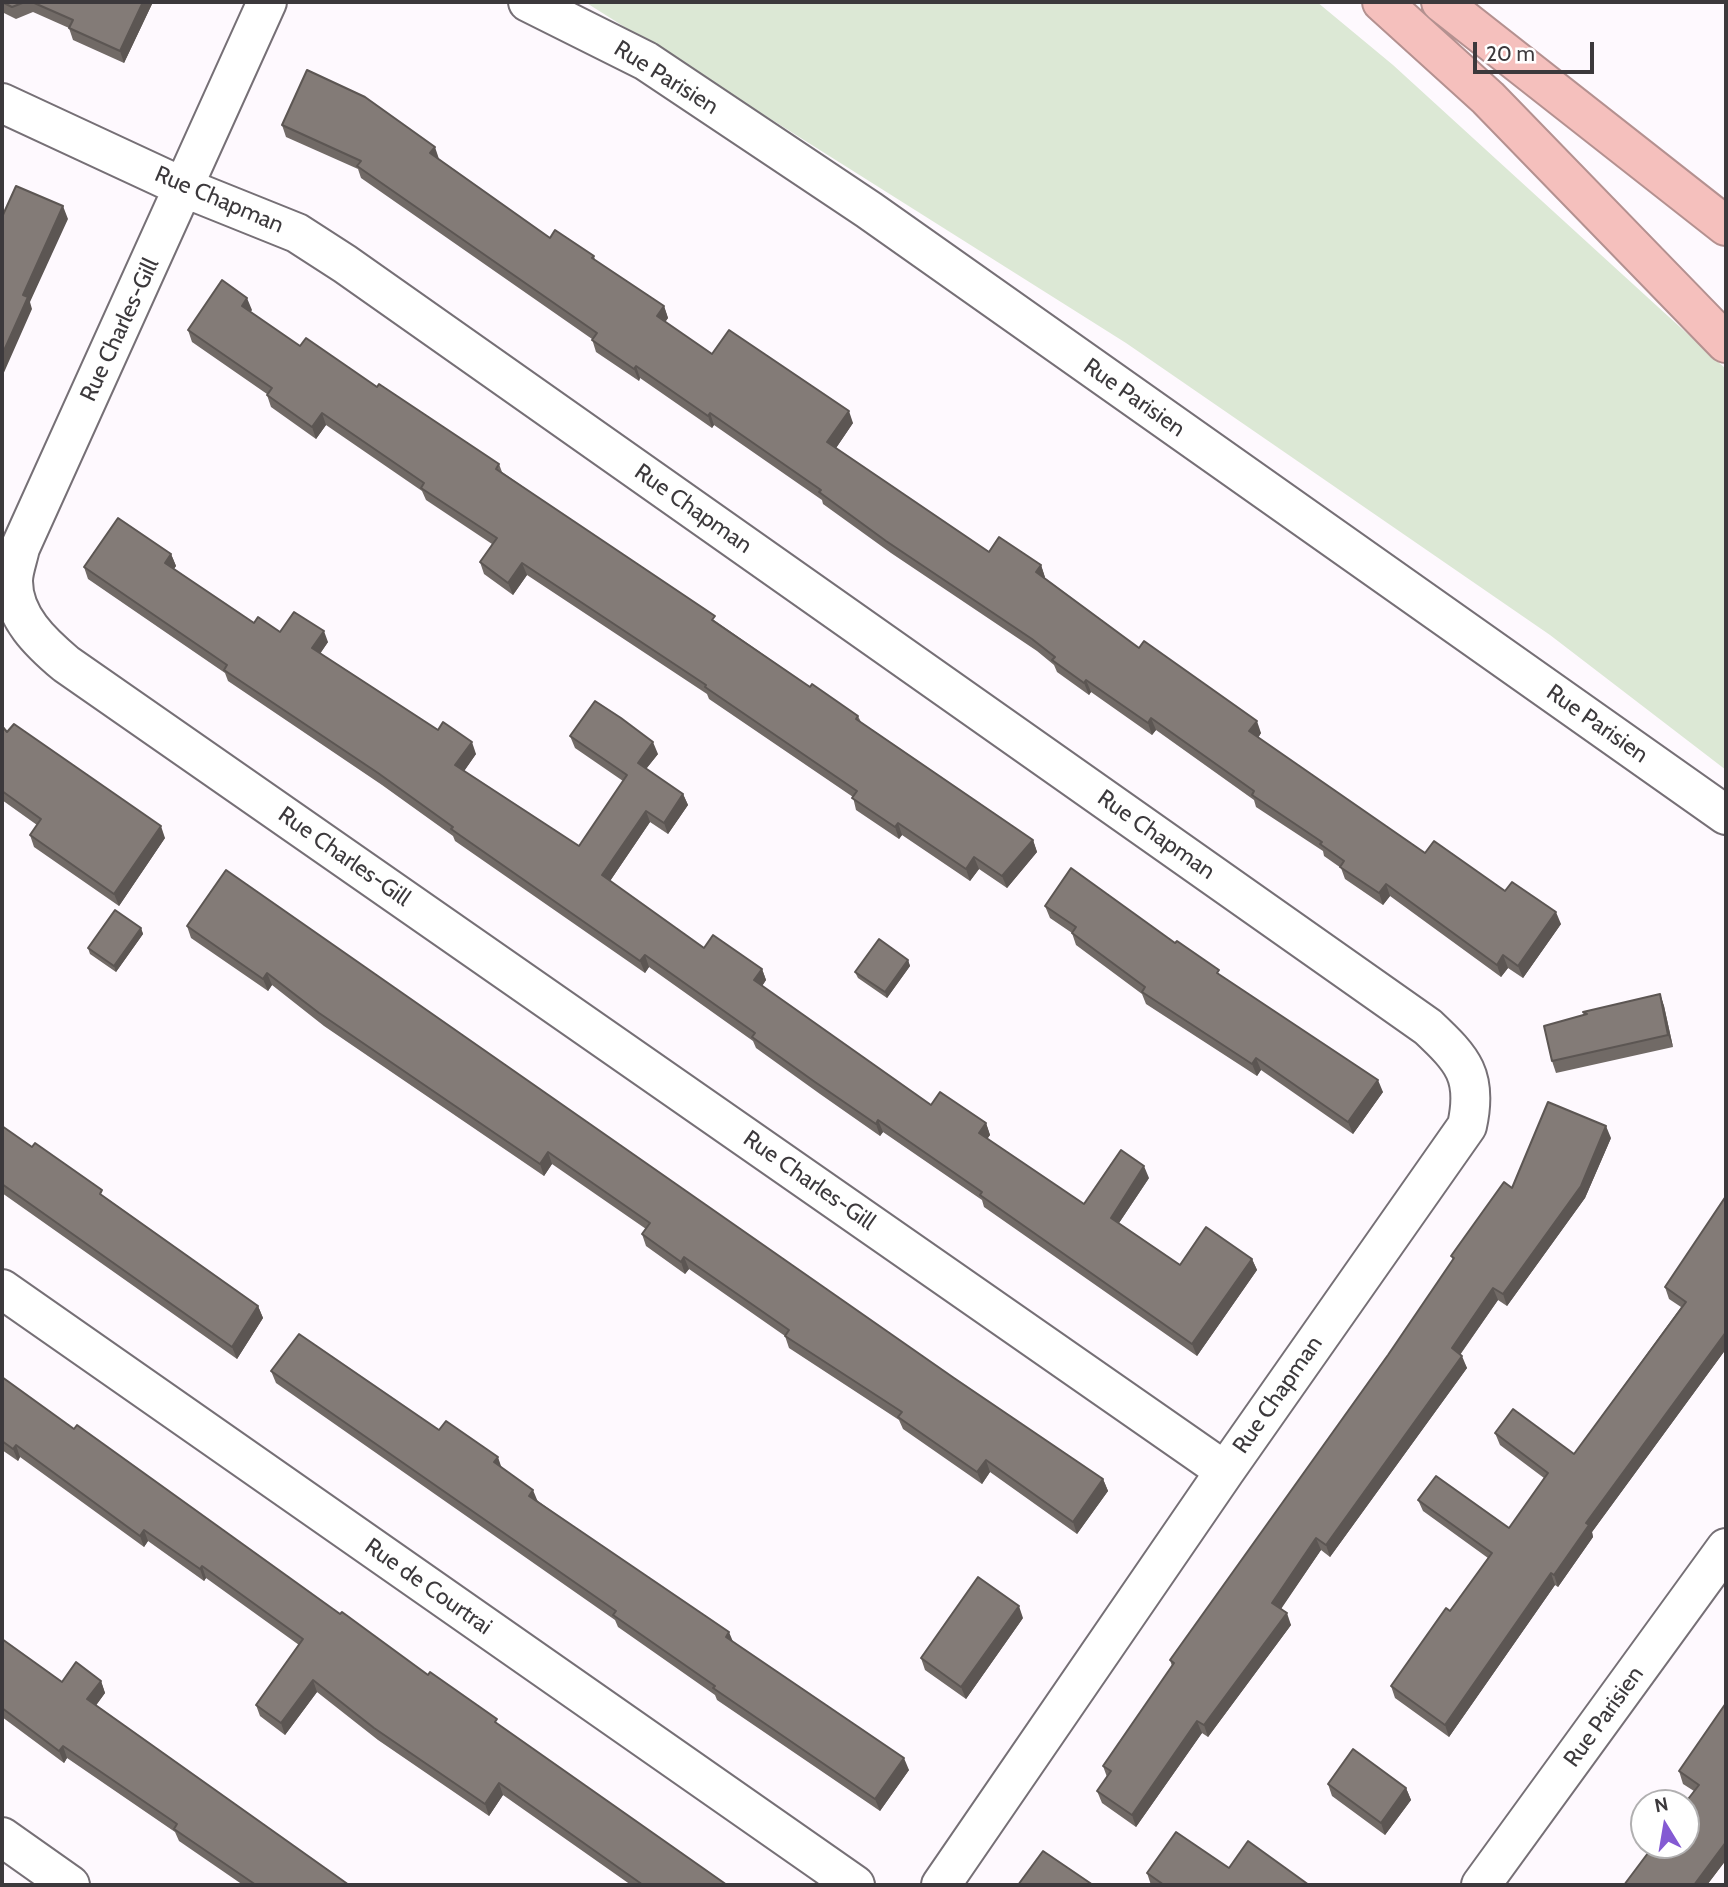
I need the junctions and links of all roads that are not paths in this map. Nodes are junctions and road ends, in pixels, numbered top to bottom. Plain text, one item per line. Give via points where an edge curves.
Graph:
1 (267, 2) edge
2 (528, 2) edge
3 (1382, 2) edge
4 (1441, 2) edge
5 (2, 103) edge
6 (185, 188) junction
7 (1726, 226) edge
8 (1726, 343) edge
9 (1726, 815) edge
10 (2, 1289) edge
11 (1225, 1471) junction
12 (1726, 1548) edge
13 (2, 1837) edge
14 (70, 1885) edge
15 (855, 1885) edge
16 (941, 1885) edge
17 (1481, 1885) edge

1 - 6 street, Rue Charles-Gill
2 - 9 street, Rue Parisien via 646,61 858,203
3 - 8 highway via 1488,98
4 - 7 highway
5 - 6 street, Rue Chapman
6 - 11 street, Rue Charles-Gill via 20,548 13,581 22,615 37,639 77,672
6 - 11 street, Rue Chapman via 297,233 345,264 1427,1027 1452,1050 1469,1078 1473,1100 1467,1126
10 - 15 street, Rue de Courtrai
11 - 16 street, Rue Chapman
12 - 17 street, Rue Parisien
13 - 14 street

